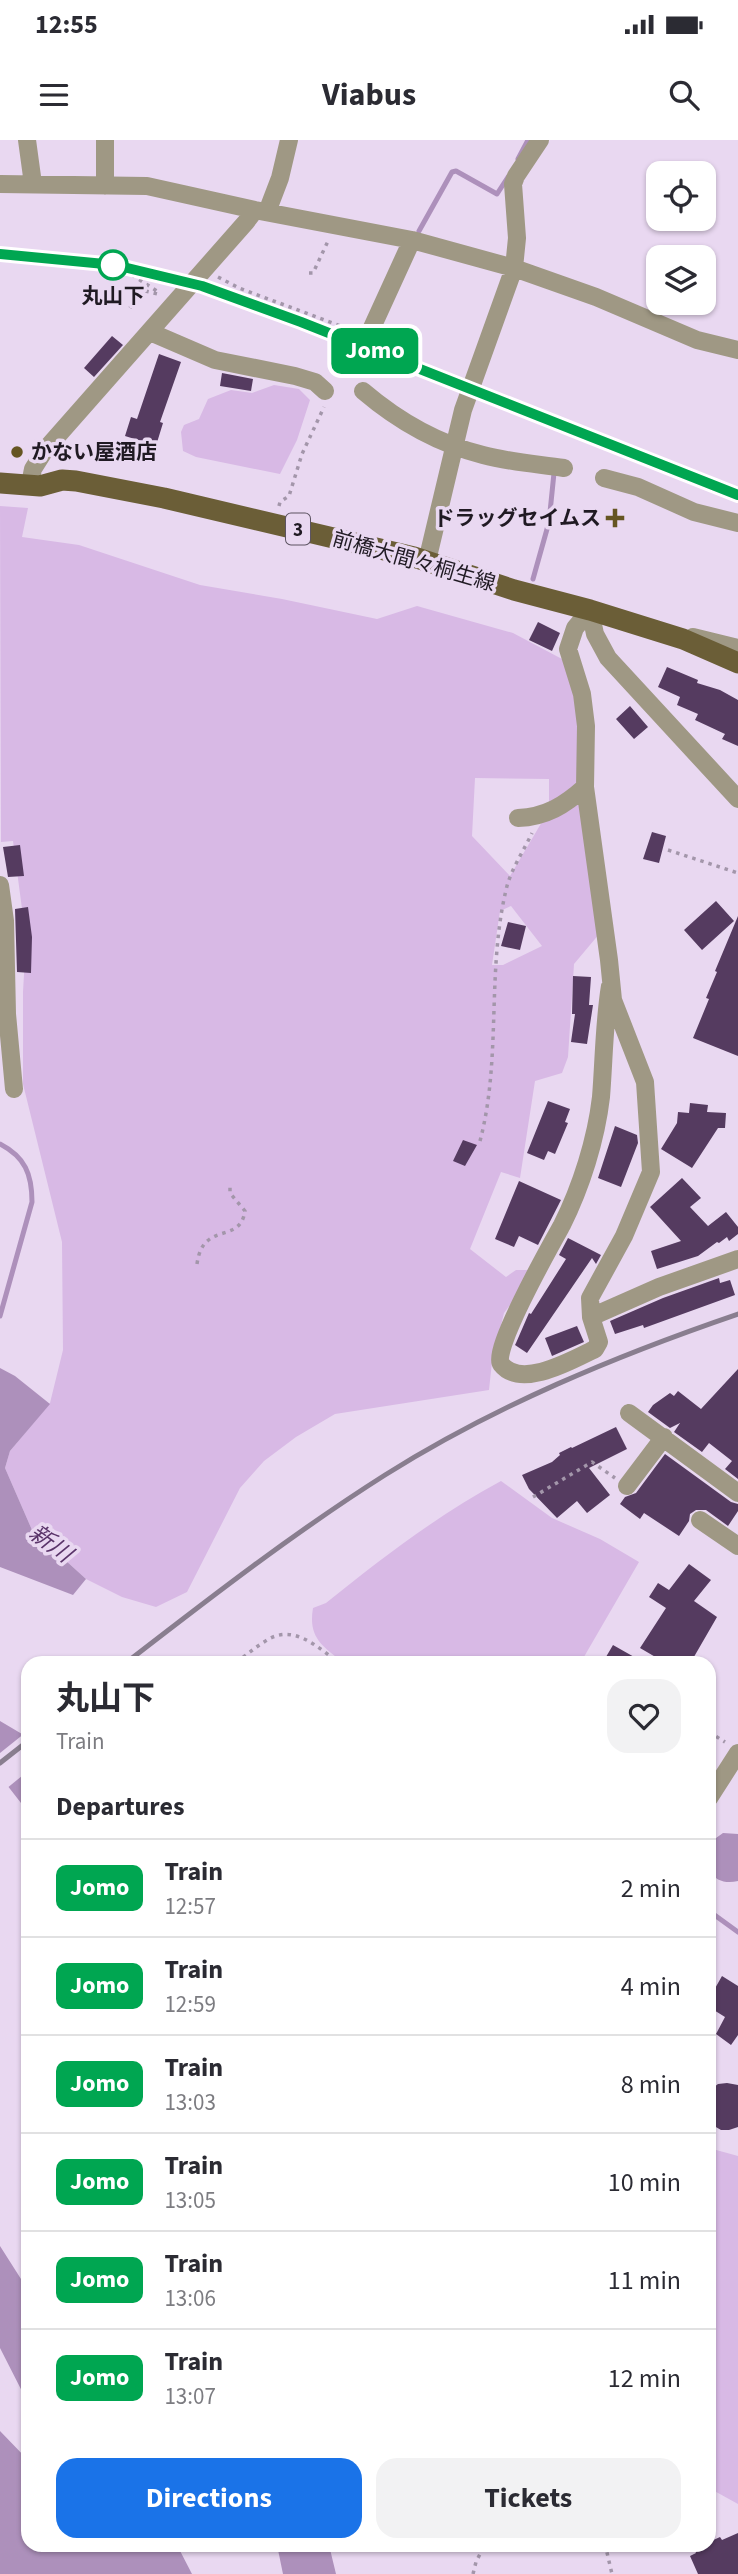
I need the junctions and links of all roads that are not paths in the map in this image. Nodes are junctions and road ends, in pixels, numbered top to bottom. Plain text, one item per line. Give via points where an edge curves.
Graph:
1 (27, 140) edge
2 (105, 140) edge
3 (540, 140) edge
4 (286, 142) edge
5 (0, 184) edge
6 (33, 184) junction
7 (105, 186) junction
8 (261, 211) junction
9 (412, 240) junction
10 (514, 268) junction
11 (150, 332) junction
12 (367, 334) road end
13 (738, 350) edge
14 (325, 391) road end
15 (363, 391) road end
16 (454, 445) junction
17 (564, 468) dead end
18 (604, 478) dead end
19 (0, 483) edge
20 (30, 484) junction
21 (738, 523) edge
22 (427, 561) junction
23 (590, 610) junction
24 (683, 639) junction
25 (738, 648) edge
26 (738, 663) edge
27 (585, 787) junction
28 (738, 799) edge
29 (518, 818) dead end
30 (0, 885) edge
31 (3, 921) edge
32 (610, 986) junction
33 (14, 1089) dead end
34 (738, 1259) edge
35 (591, 1317) junction
36 (629, 1413) dead end
37 (664, 1437) junction
38 (627, 1486) road end
39 (738, 1493) edge
40 (700, 1520) dead end
41 (738, 1546) edge
42 (738, 1754) edge
43 (716, 1787) edge

1 - 6 street
2 - 7 street
3 - 10 street via 513,184
4 - 8 street via 280,178
5 - 6 street
6 - 7 street
7 - 8 street via 159,188
8 - 9 street
8 - 11 street via 246,222
9 - 10 street
9 - 12 street
10 - 13 street via 696,340
10 - 16 street
11 - 14 street via 215,360 296,376
11 - 20 street via 45,450
15 - 16 street via 390,412
16 - 17 street via 496,458
16 - 22 street
18 - 21 street via 638,487 694,512
19 - 20 main road, 前橋大間々桐生線 / 3
20 - 22 main road, 前橋大間々桐生線 / 3 via 76,481 164,498
22 - 23 main road, 前橋大間々桐生線 / 3
23 - 24 main road, 前橋大間々桐生線 / 3
23 - 27 street via 575,628 568,649 586,726
23 - 28 street via 595,634 608,658
24 - 25 street via 699,637
24 - 26 main road, 前橋大間々桐生線 / 3
27 - 29 street via 566,804 540,816
27 - 32 street
30 - 31 street
31 - 33 street
32 - 35 street via 645,1082 651,1172 624,1237 590,1298
32 - 35 street via 600,1099 587,1156 573,1202 507,1333 500,1364 515,1372 535,1373 595,1349 599,1342
34 - 35 street
36 - 37 street
37 - 38 street
37 - 39 street
40 - 41 street
42 - 43 street

